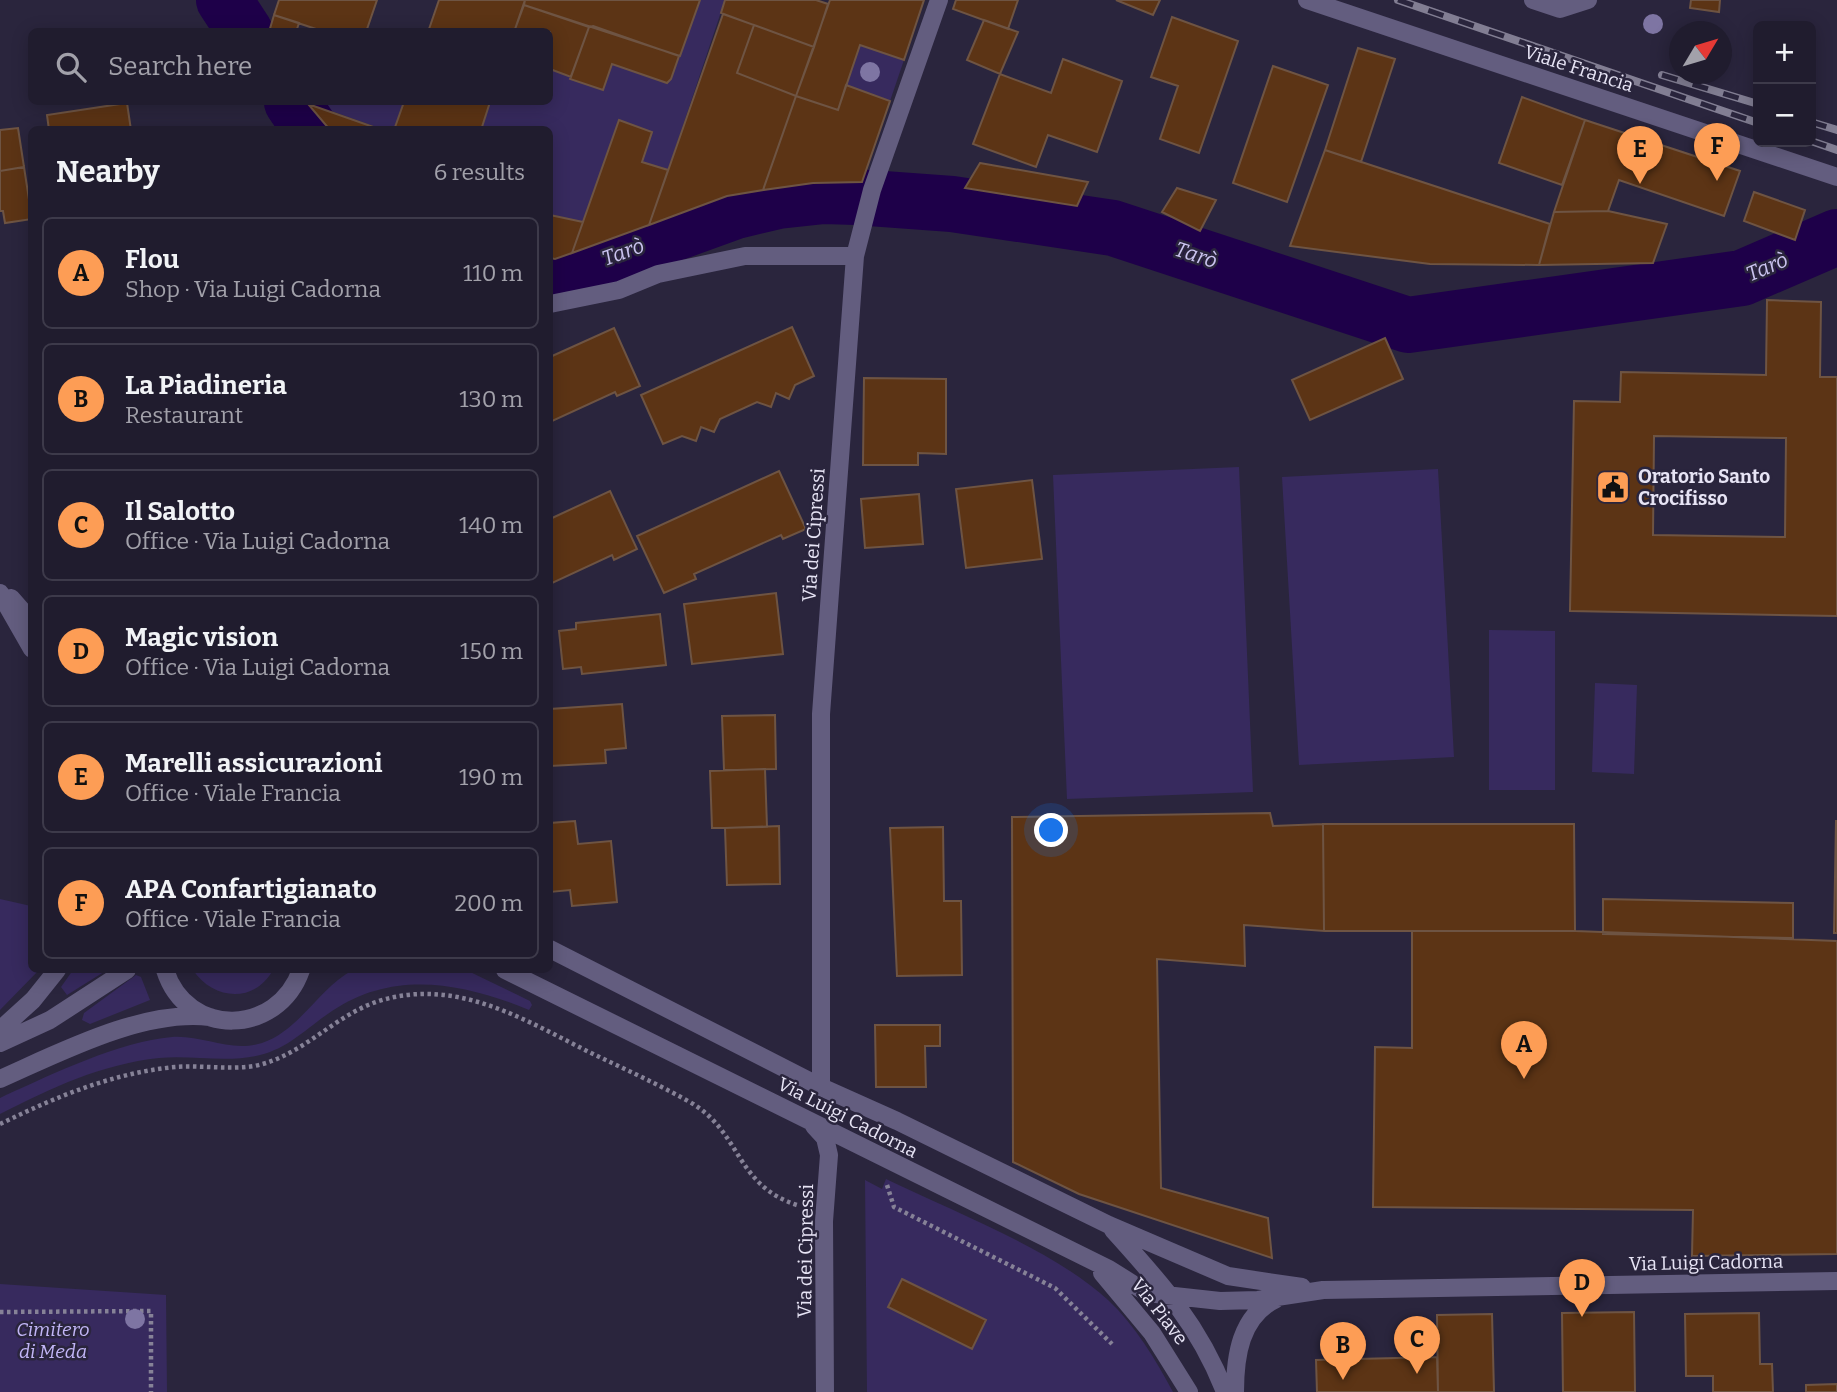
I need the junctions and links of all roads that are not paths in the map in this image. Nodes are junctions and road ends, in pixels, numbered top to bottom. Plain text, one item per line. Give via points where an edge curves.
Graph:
1 (939, 0) edge
2 (1307, 0) edge
3 (1533, 0) edge
4 (1588, 0) edge
5 (1837, 177) edge
6 (855, 256) junction
7 (553, 303) edge
8 (0, 584) edge
9 (0, 593) edge
10 (28, 617) edge
11 (28, 642) edge
12 (553, 950) edge
13 (55, 973) edge
14 (122, 973) edge
15 (167, 973) edge
16 (300, 973) edge
17 (311, 973) edge
18 (511, 973) edge
19 (291, 991) junction
20 (210, 1017) junction
21 (0, 1030) edge
22 (0, 1043) edge
23 (0, 1079) edge
24 (821, 1087) junction
25 (806, 1119) junction
26 (1109, 1225) junction
27 (1089, 1262) junction
28 (1837, 1281) edge
29 (1323, 1290) junction
30 (1290, 1294) junction
31 (1174, 1297) junction
32 (825, 1392) edge
33 (1189, 1392) edge
34 (1225, 1392) edge
35 (1235, 1392) edge

1 - 6 street, Via dei Cipressi via 872,190
2 - 5 street, Viale Francia
3 - 4 street via 1560,9
6 - 7 street via 745,256
6 - 24 street, Via dei Cipressi via 821,714
8 - 10 street
9 - 11 street
12 - 24 street, Via Luigi Cadorna
13 - 21 street
14 - 22 street via 50,1020
15 - 20 street via 180,996
16 - 19 street
17 - 19 street
18 - 25 street, Via Luigi Cadorna
19 - 20 street via 272,1009 249,1019
20 - 23 street via 165,1016
24 - 26 street, Via Luigi Cadorna
25 - 27 street, Via Luigi Cadorna
25 - 32 street, Via dei Cipressi via 820,1131 828,1147
26 - 29 street, Via Luigi Cadorna via 1228,1276
26 - 31 street, Via Luigi Cadorna
27 - 31 street, Via Luigi Cadorna via 1147,1293
27 - 33 street, Via Piave via 1110,1280 1153,1333
28 - 29 street, Via Luigi Cadorna
29 - 30 street, Via Luigi Cadorna
30 - 31 street, Via Luigi Cadorna via 1238,1302
30 - 35 street via 1269,1303 1244,1334 1237,1356
31 - 34 street, Via Piave via 1202,1340

